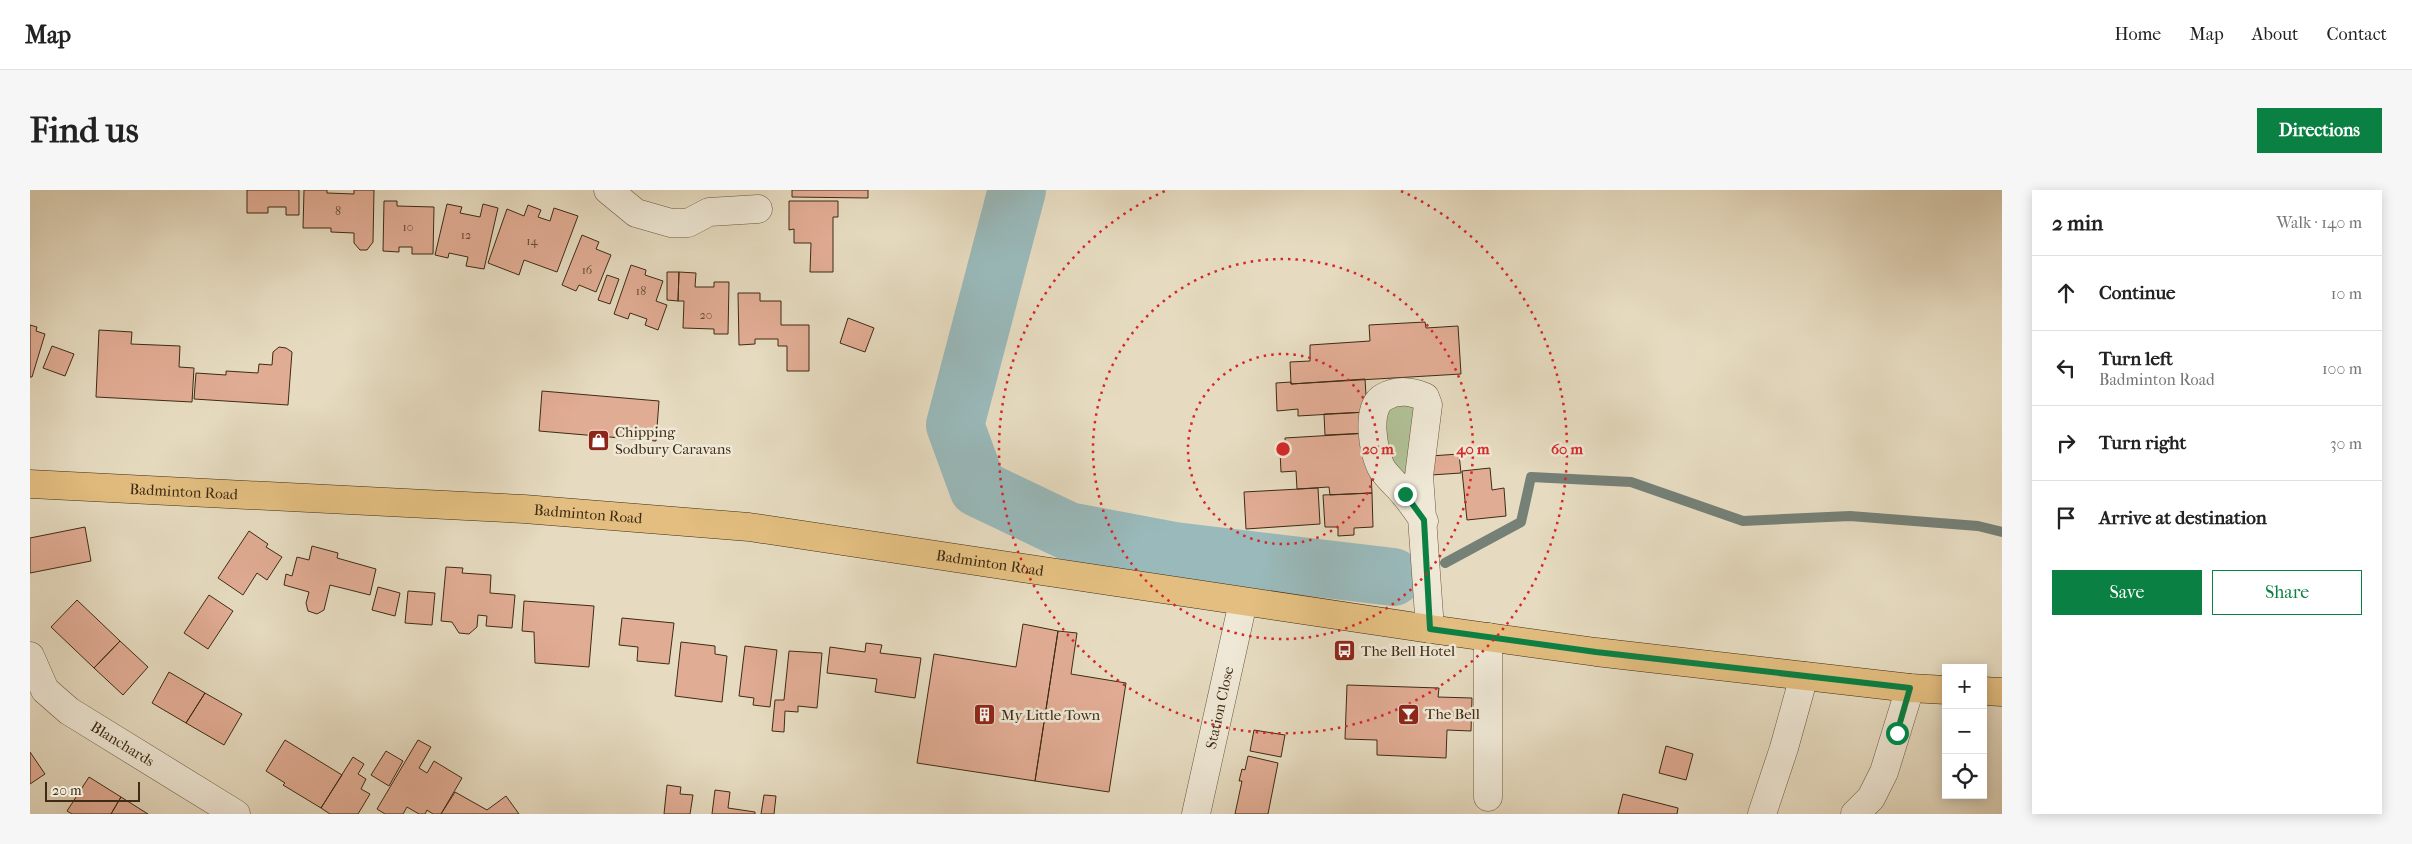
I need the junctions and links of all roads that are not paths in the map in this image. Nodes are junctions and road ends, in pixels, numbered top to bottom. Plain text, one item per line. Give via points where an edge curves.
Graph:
1 (608, 190) edge
2 (740, 202) edge
3 (30, 484) edge
4 (1424, 520) dead end
5 (1243, 602) junction
6 (1430, 629) junction
7 (1488, 637) junction
8 (30, 656) edge
9 (1804, 676) junction
10 (1910, 688) junction
11 (1942, 690) edge
12 (1987, 691) edge
13 (2002, 692) edge
14 (1488, 797) dead end
15 (236, 814) edge
16 (1196, 814) edge
17 (1762, 814) edge
18 (1855, 814) edge

1 - 2 street via 636,213 671,222 688,223
3 - 5 main road, Badminton Road via 524,509 749,527
4 - 6 street
5 - 6 main road, Badminton Road
5 - 16 street, Station Close
6 - 7 main road, Badminton Road
7 - 9 main road, Badminton Road
7 - 14 street
8 - 15 street, Blanchards via 45,690 69,711
9 - 10 main road, Badminton Road
9 - 17 street
10 - 11 main road, Badminton Road
10 - 18 street via 1884,772 1872,798
12 - 13 main road

